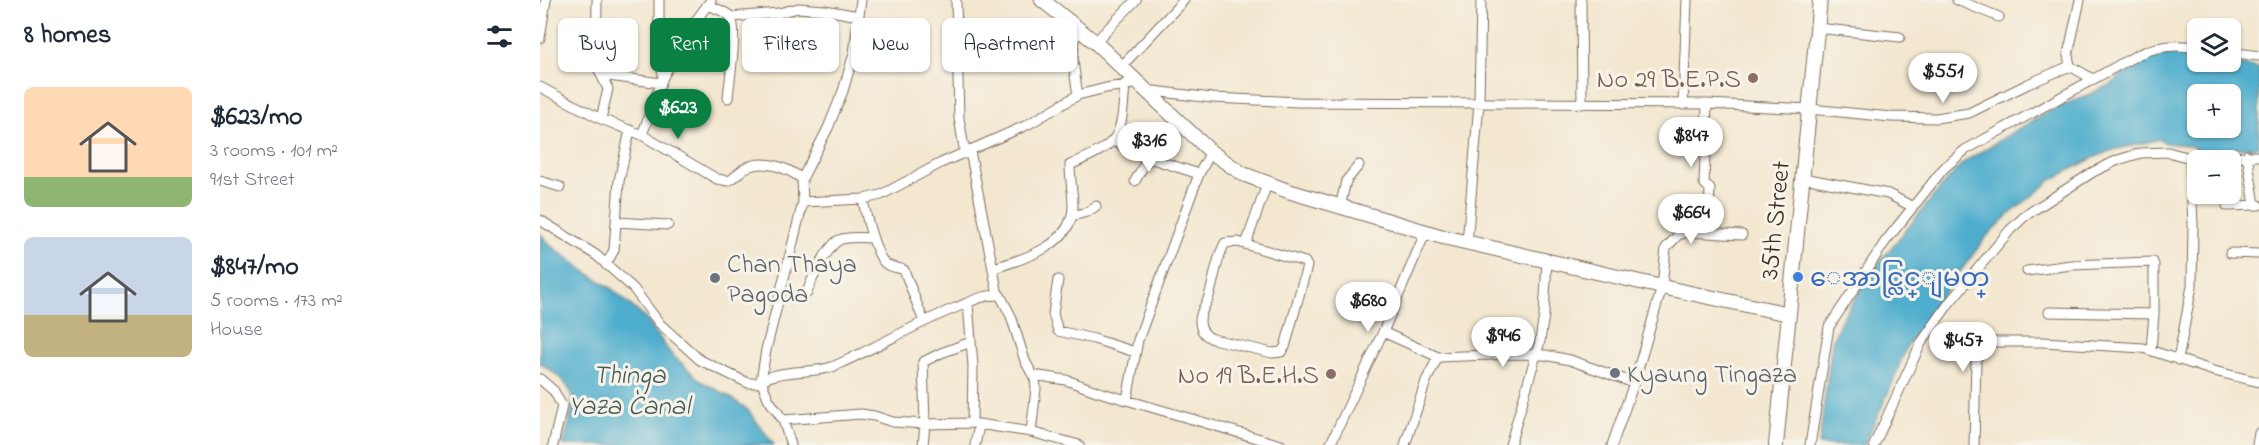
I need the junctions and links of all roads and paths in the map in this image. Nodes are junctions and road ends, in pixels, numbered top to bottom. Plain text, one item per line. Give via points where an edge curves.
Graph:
1 (546, 0) edge
2 (597, 0) edge
3 (659, 0) edge
4 (861, 0) edge
5 (956, 0) edge
6 (1042, 0) edge
7 (1136, 0) edge
8 (1184, 0) edge
9 (1481, 0) edge
10 (1581, 0) edge
11 (1687, 0) edge
12 (1820, 0) edge
13 (1957, 0) edge
14 (2080, 0) edge
15 (709, 2) edge
16 (859, 16) junction
17 (731, 17) junction
18 (1999, 17) dead end
19 (1079, 28) junction
20 (1817, 28) junction
21 (1900, 37) dead end
22 (540, 38) edge
23 (1095, 42) junction
24 (2187, 47) edge
25 (2241, 54) edge
26 (2259, 56) edge
27 (2070, 66) junction
28 (1121, 67) junction
29 (601, 75) junction
30 (2091, 78) junction
31 (662, 80) junction
32 (1136, 86) junction
33 (540, 87) edge
34 (1078, 95) junction
35 (728, 98) dead end
36 (1479, 103) junction
37 (1582, 104) junction
38 (1707, 104) junction
39 (1683, 105) junction
40 (1810, 109) junction
41 (601, 119) junction
42 (630, 130) junction
43 (642, 135) junction
44 (1113, 141) junction
45 (1211, 152) junction
46 (968, 153) junction
47 (2241, 155) edge
48 (2247, 155) junction
49 (2259, 156) edge
50 (2187, 157) edge
51 (1148, 158) junction
52 (1359, 165) dead end
53 (1199, 174) junction
54 (1803, 178) junction
55 (802, 179) junction
56 (540, 180) edge
57 (1135, 181) dead end
58 (1267, 184) junction
59 (560, 187) dead end
60 (862, 199) junction
61 (803, 202) junction
62 (2192, 204) edge
63 (2257, 205) edge
64 (2227, 206) dead end
65 (1096, 207) dead end
66 (1340, 207) junction
67 (1913, 207) junction
68 (1072, 216) junction
69 (540, 220) edge
70 (616, 222) junction
71 (668, 225) dead end
72 (1426, 231) junction
73 (1688, 232) junction
74 (1742, 235) dead end
75 (873, 238) junction
76 (1467, 243) junction
77 (1246, 244) junction
78 (2229, 253) dead end
79 (2259, 254) edge
80 (1547, 261) junction
81 (606, 265) junction
82 (994, 268) junction
83 (2027, 271) dead end
84 (1058, 280) dead end
85 (1662, 287) junction
86 (807, 293) dead end
87 (998, 295) junction
88 (968, 303) junction
89 (2049, 312) dead end
90 (1789, 314) junction
91 (2154, 314) junction
92 (924, 322) junction
93 (1383, 332) junction
94 (971, 342) junction
95 (2151, 350) junction
96 (1135, 352) junction
97 (1536, 354) junction
98 (1438, 357) junction
99 (2178, 360) junction
100 (1033, 375) junction
101 (540, 379) edge
102 (762, 381) junction
103 (2259, 382) edge
104 (1634, 383) junction
105 (1127, 400) junction
106 (783, 420) junction
107 (925, 424) junction
108 (976, 424) junction
109 (1031, 432) junction
110 (2259, 433) edge
111 (553, 445) edge
112 (791, 445) edge
113 (923, 445) edge
114 (975, 445) edge
115 (1078, 445) edge
116 (1281, 445) edge
117 (1330, 445) edge
118 (1405, 445) edge
119 (1510, 445) edge
120 (1612, 445) edge
121 (1776, 445) edge
122 (1810, 445) edge
123 (1874, 445) edge
124 (1974, 445) edge
125 (2257, 445) edge

1 - 22 street
2 - 29 street via 596,64
3 - 31 street
4 - 16 street
5 - 46 street via 959,118
6 - 19 street
7 - 23 street
8 - 28 street
9 - 36 street
10 - 37 street
11 - 39 street
12 - 20 street, 35th Street
13 - 18 street
14 - 27 street via 2068,55
15 - 17 street
15 - 31 street
16 - 17 street via 798,8
16 - 55 street via 843,91
17 - 35 street via 734,27
19 - 23 street
19 - 34 street via 1073,49
20 - 21 street
20 - 40 street, 35th Street
23 - 28 street
24 - 30 street via 2148,50
25 - 26 street
27 - 30 street
27 - 40 street via 1954,117 1891,117
28 - 32 street
29 - 31 street
29 - 41 street via 608,89
30 - 67 street via 1965,150 1944,168
31 - 43 street
32 - 34 street
32 - 36 street via 1212,98
32 - 44 street
32 - 45 street
33 - 41 street
34 - 46 street
36 - 37 street
36 - 76 street
37 - 39 street
38 - 39 street
38 - 40 street
38 - 73 street via 1704,183 1710,189 1709,211
40 - 54 street, 35th Street
41 - 42 street
42 - 43 street
42 - 70 street via 621,168
43 - 55 street via 717,179 732,180 756,164 782,167
44 - 51 street
44 - 68 street via 1070,165
45 - 53 street
45 - 58 street via 1232,168
46 - 60 street via 897,188
46 - 82 street
47 - 48 street
48 - 49 street
48 - 63 street
50 - 123 street via 2168,152 2141,153 2118,160 2026,215 1950,302 1921,343
51 - 53 street
51 - 57 street
52 - 66 street via 1346,181
53 - 96 street
54 - 67 street via 1888,194
54 - 90 street, 35th Street
55 - 61 street
56 - 59 street
58 - 66 street
58 - 77 street
60 - 61 street
60 - 75 street
61 - 102 street via 766,350
62 - 99 street via 2192,286
63 - 64 street
65 - 68 street
66 - 72 street
67 - 122 street via 1829,327
68 - 82 street via 1065,231 1050,245
69 - 81 street
70 - 71 street
70 - 81 street via 614,250
72 - 76 street
72 - 93 street
73 - 74 street
73 - 85 street via 1678,235 1666,248
75 - 86 street via 849,238 833,245 811,279
75 - 92 street via 884,263 904,270
76 - 80 street
77 - 77 street via 1305,262 1307,266 1281,352 1213,339 1201,330 1202,310 1225,243
78 - 79 street
80 - 85 street
80 - 97 street via 1544,315
81 - 102 street via 633,288 660,324 700,360 748,383
82 - 87 street
83 - 91 street via 2152,262
84 - 96 street via 1053,314 1058,331
85 - 90 street
85 - 104 street
87 - 88 street
87 - 100 street via 1011,316
88 - 92 street
88 - 94 street
89 - 91 street
90 - 121 street, 35th Street
91 - 95 street
92 - 102 street via 832,367 772,375
93 - 98 street
93 - 117 street
94 - 107 street via 923,362
94 - 108 street
95 - 99 street
95 - 124 street via 1989,342 1976,360
96 - 105 street
97 - 98 street
97 - 104 street via 1570,360
97 - 119 street
98 - 118 street
99 - 103 street
100 - 105 street via 1066,380
100 - 109 street via 1036,389
101 - 111 street via 561,401
102 - 106 street
104 - 120 street
105 - 116 street
106 - 107 street via 861,414 892,422
106 - 112 street
107 - 108 street
107 - 113 street
108 - 109 street
108 - 114 street
109 - 115 street
110 - 125 street

